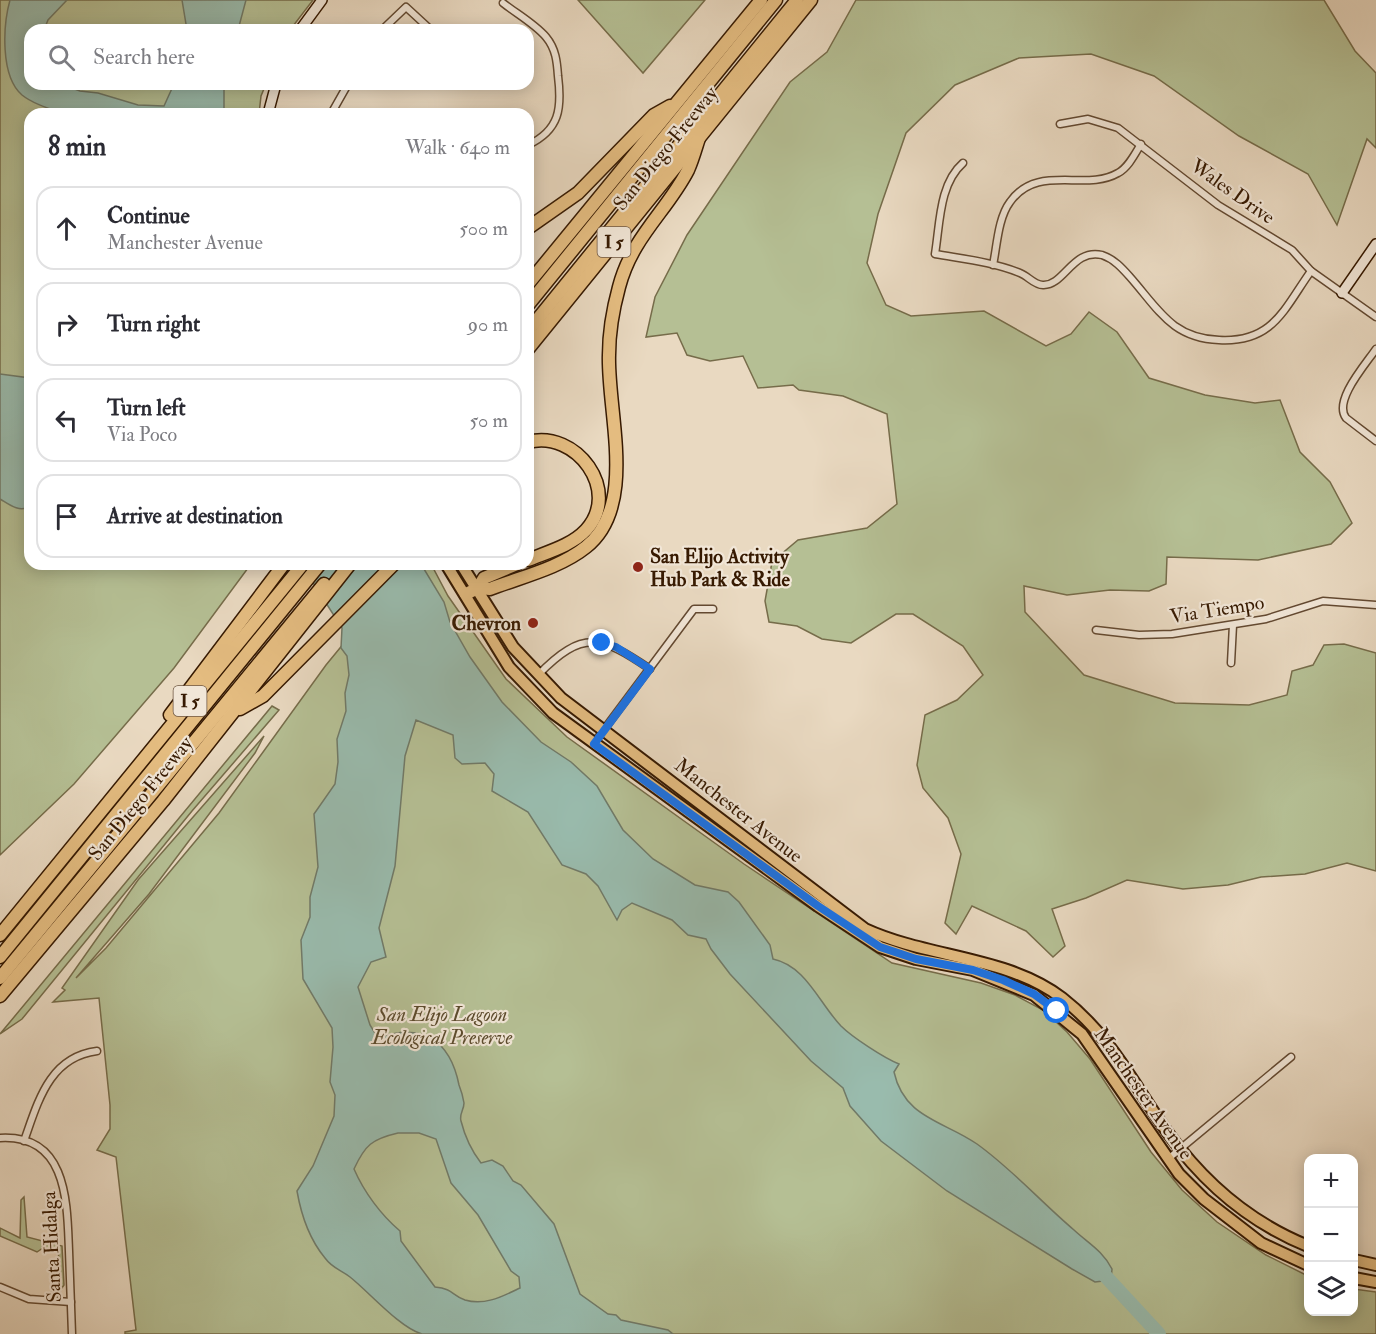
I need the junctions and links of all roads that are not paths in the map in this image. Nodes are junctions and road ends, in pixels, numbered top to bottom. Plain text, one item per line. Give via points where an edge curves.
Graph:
1 (322, 0) edge
2 (761, 0) edge
3 (776, 0) edge
4 (797, 0) edge
5 (811, 0) edge
6 (503, 3) dead end
7 (304, 24) edge
8 (388, 24) edge
9 (425, 24) edge
10 (529, 24) edge
11 (534, 28) edge
12 (274, 90) edge
13 (345, 90) edge
14 (679, 101) junction
15 (270, 108) edge
16 (334, 108) edge
17 (1060, 124) dead end
18 (700, 135) junction
19 (534, 142) edge
20 (1141, 144) junction
21 (963, 163) dead end
22 (534, 224) edge
23 (1376, 244) edge
24 (993, 265) junction
25 (1311, 271) junction
26 (534, 277) edge
27 (1342, 293) junction
28 (534, 299) edge
29 (1376, 316) edge
30 (534, 324) edge
31 (534, 342) edge
32 (1376, 349) edge
33 (534, 441) edge
34 (1376, 441) edge
35 (534, 557) edge
36 (279, 570) edge
37 (298, 570) edge
38 (315, 570) edge
39 (336, 570) edge
40 (345, 570) edge
41 (388, 570) edge
42 (450, 570) edge
43 (465, 570) edge
44 (503, 570) edge
45 (478, 588) junction
46 (466, 594) junction
47 (1376, 605) edge
48 (713, 609) dead end
49 (306, 613) junction
50 (1233, 625) junction
51 (1096, 630) dead end
52 (1231, 663) dead end
53 (650, 669) junction
54 (538, 675) junction
55 (233, 712) junction
56 (605, 730) junction
57 (594, 744) junction
58 (78, 838) junction
59 (0, 935) edge
60 (0, 957) edge
61 (0, 978) edge
62 (0, 996) edge
63 (97, 1052) dead end
64 (1291, 1057) dead end
65 (0, 1138) edge
66 (24, 1141) junction
67 (1181, 1149) junction
68 (1168, 1159) junction
69 (1304, 1244) edge
70 (1358, 1261) edge
71 (1304, 1263) edge
72 (1376, 1265) edge
73 (1358, 1279) edge
74 (1376, 1282) edge
75 (0, 1287) edge
76 (71, 1302) junction
77 (72, 1334) edge

1 - 7 main road
2 - 14 highway, San Diego Freeway / I 5
3 - 28 highway
4 - 30 highway
5 - 18 highway, San Diego Freeway / I 5
6 - 10 street
8 - 9 street via 406,6
11 - 19 street via 547,38 557,61 561,101 543,138
12 - 15 main road
13 - 16 street
14 - 22 highway via 654,115 578,193
14 - 26 highway, San Diego Freeway / I 5
17 - 20 street, Wales Drive via 1098,121 1118,128
18 - 31 highway, San Diego Freeway / I 5
18 - 45 highway via 688,170 642,235 619,285 609,356 616,486 605,525 588,546 572,556 490,589
20 - 24 street via 1125,168 1109,177 1026,186 1004,212
20 - 25 street, Wales Drive via 1218,205 1292,250
21 - 24 street via 946,188 935,254
23 - 27 main road
24 - 25 street via 1046,286 1071,264 1086,256 1100,255 1117,263 1175,327 1191,337 1228,341 1257,336 1270,328
25 - 27 street, Wales Drive
27 - 29 street, Wales Drive
32 - 34 street via 1342,400 1346,418
33 - 35 highway via 564,443 577,452 588,463 598,491 596,511 582,534
36 - 58 highway
37 - 58 highway, San Diego Freeway / I 5
38 - 60 highway
39 - 49 highway
40 - 49 highway, San Diego Freeway / I 5
41 - 55 highway via 263,696
42 - 46 main road, Manchester Avenue
43 - 45 main road, Manchester Avenue
44 - 45 highway via 484,578
45 - 46 highway
45 - 54 main road, Manchester Avenue via 513,647
46 - 57 main road, Manchester Avenue via 489,639 509,667 553,713
47 - 50 street, Via Tiempo via 1323,601
48 - 53 street via 694,609
49 - 55 highway, San Diego Freeway / I 5
49 - 61 highway
50 - 51 street, Via Tiempo via 1172,634
50 - 52 street
53 - 54 street via 616,647 593,642 570,648
53 - 56 street
54 - 56 main road, Manchester Avenue via 561,698
55 - 62 highway, San Diego Freeway / I 5
56 - 57 street
56 - 67 main road, Manchester Avenue via 866,928 893,942 999,967 1060,997 1111,1046
57 - 68 main road, Manchester Avenue via 880,947 916,959 973,970 1034,994 1082,1034
58 - 59 highway, San Diego Freeway / I 5
63 - 66 street via 66,1062 53,1074
64 - 67 street
65 - 66 street
66 - 76 street, Santa Hidalga via 48,1156 64,1183
67 - 68 street
67 - 69 main road, Manchester Avenue via 1219,1191 1259,1222
68 - 71 main road, Manchester Avenue via 1226,1218 1261,1243
70 - 72 main road
73 - 74 main road
75 - 76 street via 29,1299
76 - 77 street, Santa Hidalga

